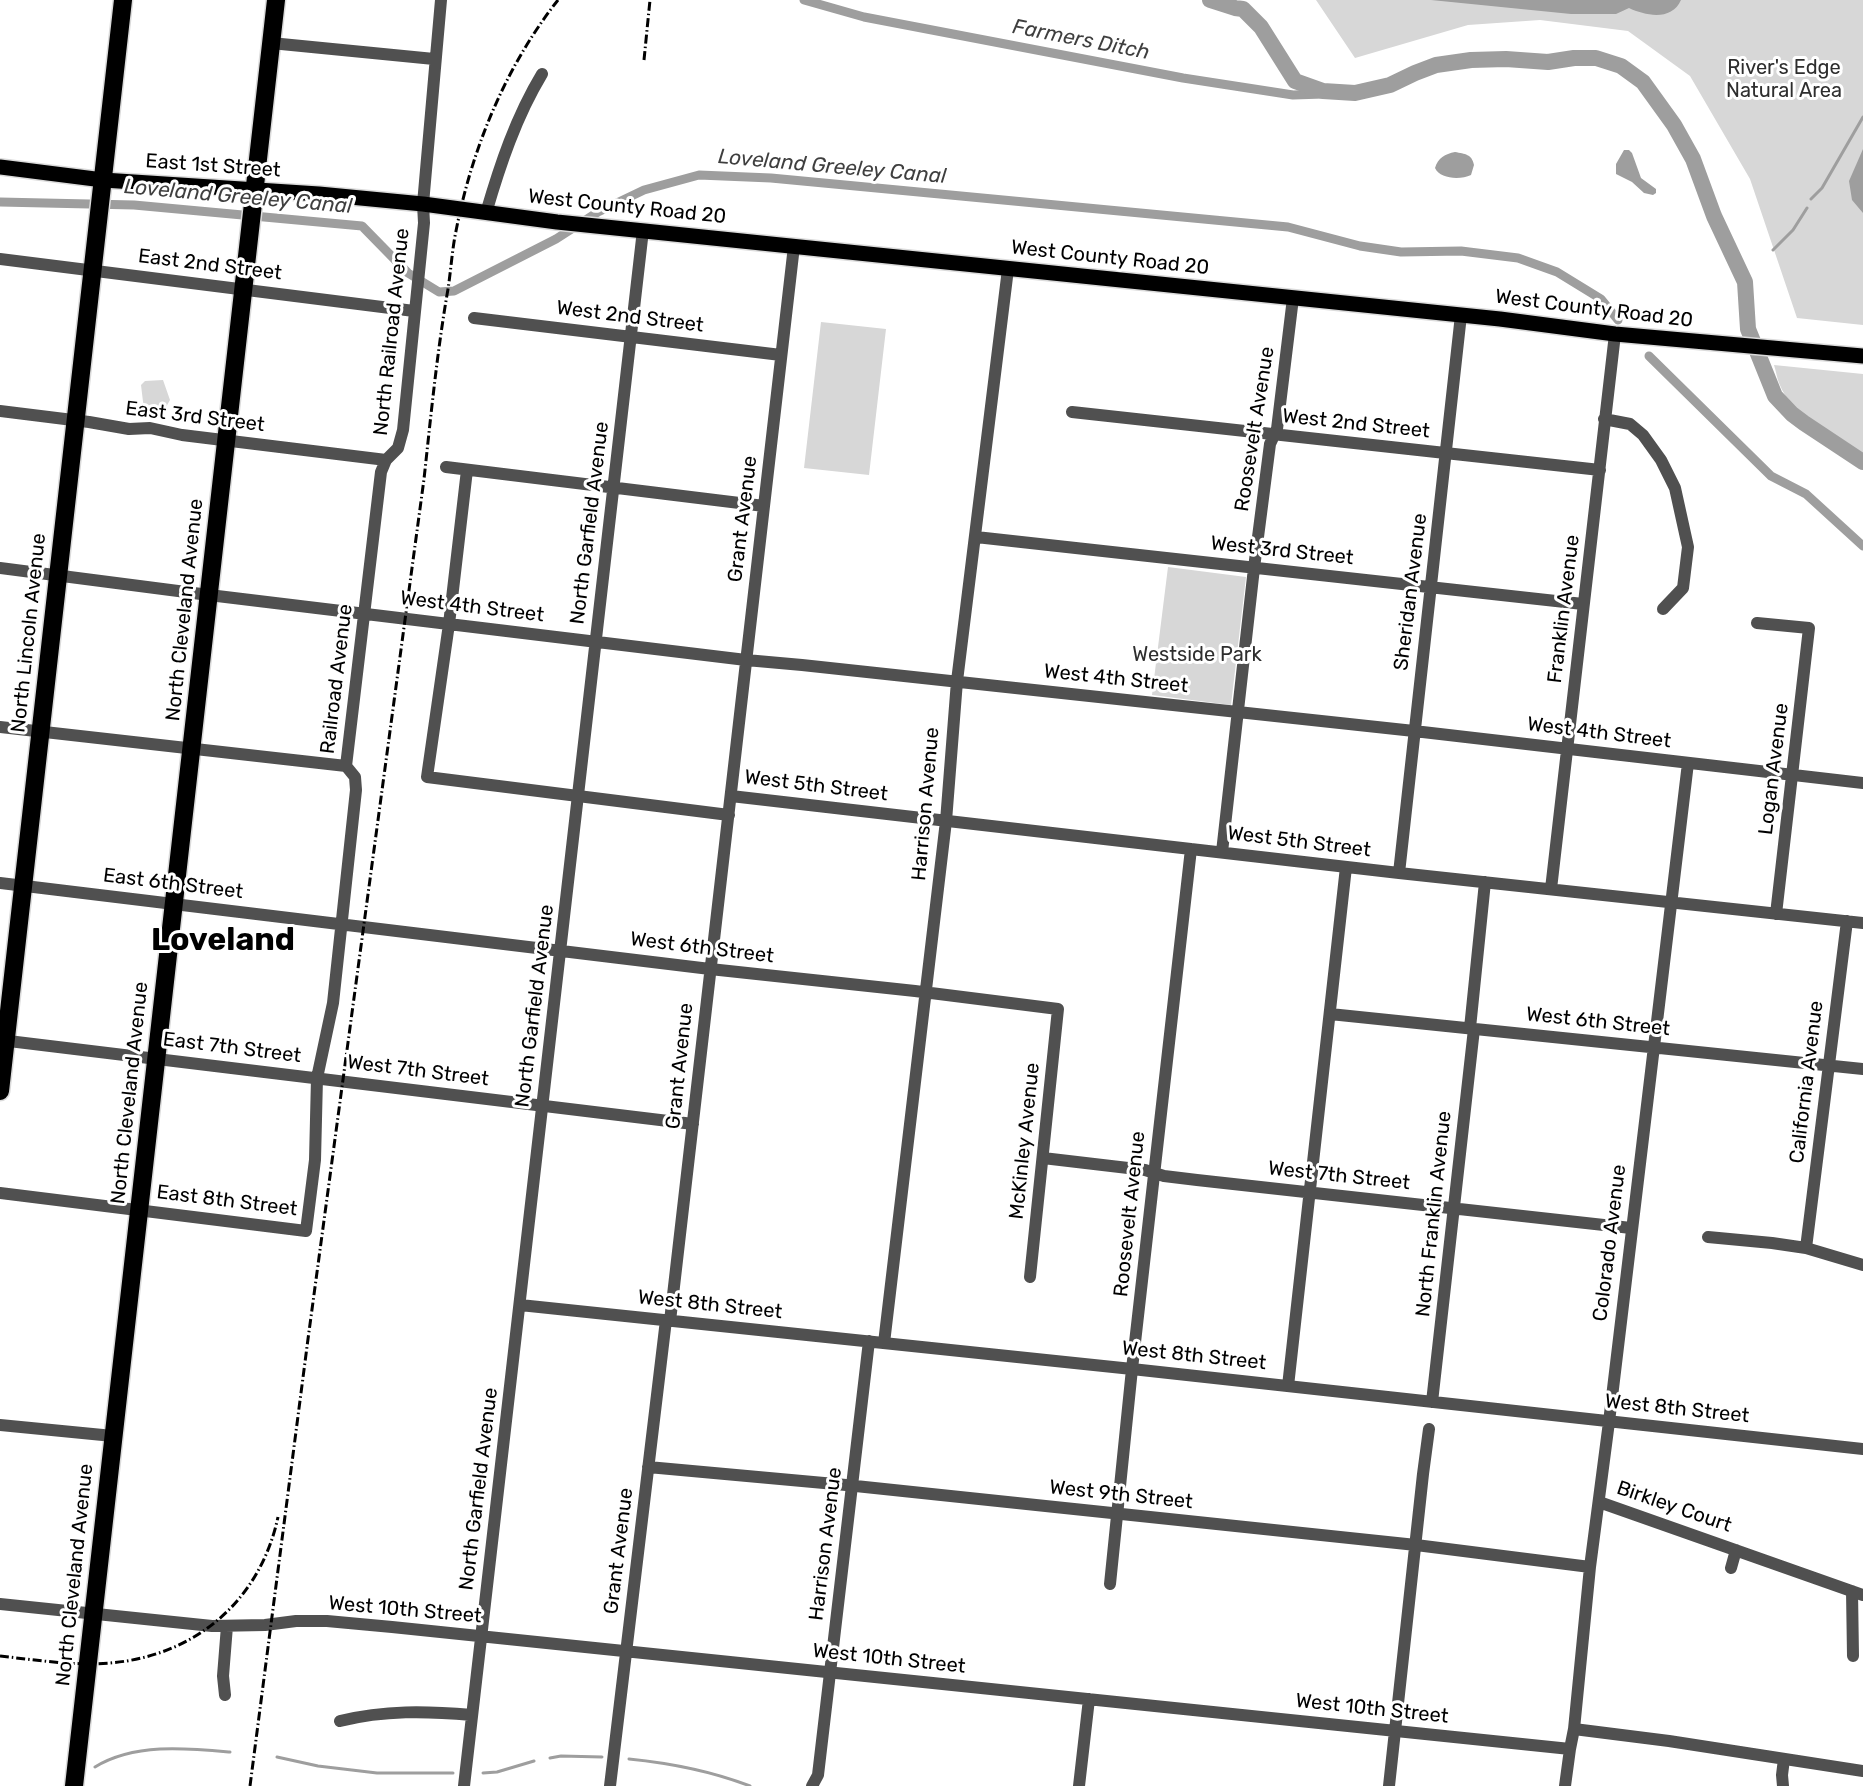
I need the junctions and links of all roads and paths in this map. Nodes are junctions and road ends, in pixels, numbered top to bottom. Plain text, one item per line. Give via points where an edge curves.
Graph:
1 (123, 0) edge
2 (276, 0) edge
3 (441, 0) edge
4 (271, 43) junction
5 (434, 59) junction
6 (542, 74) dead end
7 (0, 166) edge
8 (103, 188) junction
9 (255, 190) junction
10 (423, 204) junction
11 (486, 213) junction
12 (643, 230) junction
13 (794, 246) junction
14 (0, 259) edge
15 (1008, 269) junction
16 (93, 270) junction
17 (242, 289) junction
18 (1293, 298) junction
19 (414, 310) junction
20 (1461, 315) junction
21 (474, 318) dead end
22 (1615, 334) junction
23 (630, 337) junction
24 (781, 355) junction
25 (1863, 356) edge
26 (0, 411) edge
27 (1072, 412) dead end
28 (1604, 419) junction
29 (76, 420) junction
30 (1275, 434) junction
31 (226, 440) junction
32 (1446, 453) junction
33 (386, 460) junction
34 (446, 466) dead end
35 (467, 470) junction
36 (1600, 470) junction
37 (613, 488) junction
38 (764, 506) junction
39 (976, 537) junction
40 (0, 568) edge
41 (1254, 568) junction
42 (58, 575) junction
43 (1430, 587) junction
44 (209, 595) junction
45 (1583, 604) junction
46 (1663, 609) dead end
47 (364, 614) junction
48 (1757, 623) dead end
49 (449, 624) junction
50 (596, 642) junction
51 (746, 660) junction
52 (957, 681) junction
53 (1238, 712) junction
54 (0, 727) edge
55 (1414, 731) junction
56 (41, 732) junction
57 (192, 749) junction
58 (1567, 749) junction
59 (1688, 763) junction
60 (346, 766) junction
61 (1792, 775) junction
62 (1863, 783) edge
63 (731, 796) junction
64 (578, 797) junction
65 (729, 815) junction
66 (946, 821) junction
67 (1191, 849) junction
68 (1222, 852) junction
69 (1346, 867) junction
70 (1399, 873) junction
71 (1485, 882) junction
72 (0, 883) edge
73 (23, 886) junction
74 (1551, 889) junction
75 (1672, 903) junction
76 (174, 904) junction
77 (1776, 914) junction
78 (1847, 921) junction
79 (1863, 923) edge
80 (342, 924) junction
81 (560, 951) junction
82 (710, 969) junction
83 (925, 993) junction
84 (1058, 1009) joint
85 (1330, 1014) junction
86 (1472, 1029) junction
87 (3, 1040) edge
88 (1654, 1046) junction
89 (156, 1059) junction
90 (1828, 1066) junction
91 (1863, 1070) edge
92 (317, 1078) junction
93 (0, 1091) edge
94 (543, 1106) junction
95 (693, 1124) junction
96 (1043, 1158) junction
97 (1154, 1173) junction
98 (1310, 1192) junction
99 (0, 1193) edge
100 (1454, 1209) junction
101 (140, 1210) junction
102 (1632, 1228) junction
103 (1708, 1237) dead end
104 (1806, 1248) junction
105 (1863, 1265) edge
106 (1030, 1277) dead end
107 (520, 1305) junction
108 (668, 1321) junction
109 (869, 1341) junction
110 (884, 1343) junction
111 (1132, 1369) junction
112 (1288, 1386) junction
113 (1432, 1402) junction
114 (1609, 1422) junction
115 (0, 1425) edge
116 (1429, 1429) dead end
117 (113, 1436) junction
118 (1863, 1449) edge
119 (648, 1467) junction
120 (853, 1486) junction
121 (1599, 1502) junction
122 (1117, 1514) junction
123 (1416, 1545) junction
124 (1736, 1550) junction
125 (1590, 1567) junction
126 (1731, 1568) dead end
127 (1110, 1584) dead end
128 (1857, 1593) edge
129 (0, 1604) edge
130 (93, 1614) junction
131 (227, 1626) junction
132 (481, 1636) junction
133 (627, 1652) junction
134 (1853, 1656) dead end
135 (830, 1673) junction
136 (225, 1695) dead end
137 (1089, 1699) junction
138 (472, 1715) junction
139 (340, 1721) dead end
140 (1574, 1729) junction
141 (1395, 1731) junction
142 (1569, 1749) junction
143 (1784, 1759) junction
144 (1863, 1771) edge
145 (74, 1786) edge
146 (464, 1786) edge
147 (610, 1786) edge
148 (812, 1786) edge
149 (1079, 1786) edge
150 (1389, 1786) edge
151 (1565, 1786) edge
152 (1783, 1786) edge

1 - 8 highway, North Lincoln Avenue
2 - 4 highway, North Cleveland Avenue
3 - 5 street, North Railroad Avenue
4 - 5 street
4 - 9 highway, North Cleveland Avenue
5 - 10 street, North Railroad Avenue
6 - 11 street via 508,146
7 - 8 main road, East 1st Street
8 - 9 main road, East 1st Street
8 - 16 highway, North Lincoln Avenue
9 - 10 main road, East 1st Street
9 - 17 highway, North Cleveland Avenue
10 - 11 main road, West County Road 20
10 - 19 street, North Railroad Avenue
11 - 12 main road, West County Road 20
12 - 13 main road, West County Road 20
12 - 23 street, North Garfield Avenue
13 - 15 main road, West County Road 20
13 - 24 street, Grant Avenue
14 - 16 street, East 2nd Street
15 - 18 main road, West County Road 20
15 - 39 street, Harrison Avenue
16 - 17 street, East 2nd Street
16 - 29 highway, North Lincoln Avenue
17 - 19 street, East 2nd Street
17 - 31 highway, North Cleveland Avenue
18 - 20 main road, West County Road 20
18 - 30 street, Roosevelt Avenue
19 - 33 street, North Railroad Avenue via 400,443
20 - 22 main road, West County Road 20
20 - 32 street, Sheridan Avenue
21 - 23 street, West 2nd Street
22 - 25 main road, West County Road 20
22 - 28 street, Franklin Avenue
23 - 24 street, West 2nd Street
23 - 37 street, North Garfield Avenue
24 - 38 street, Grant Avenue
26 - 29 street, East 3rd Street
27 - 30 street, West 2nd Street
28 - 36 street, Franklin Avenue
28 - 46 street via 1630,424 1643,435 1675,488 1688,547 1683,588
29 - 31 street, East 3rd Street
29 - 42 highway, North Lincoln Avenue
30 - 32 street, West 2nd Street
30 - 41 street, Roosevelt Avenue via 1270,444
31 - 33 street, East 3rd Street
31 - 44 highway, North Cleveland Avenue
32 - 36 street, West 2nd Street
32 - 43 street, Sheridan Avenue
33 - 47 street, Railroad Avenue via 381,472
34 - 35 street
35 - 37 street
35 - 49 street
36 - 45 street, Franklin Avenue
37 - 38 street
37 - 50 street, North Garfield Avenue
38 - 51 street, Grant Avenue
39 - 41 street, West 3rd Street
39 - 52 street, Harrison Avenue
40 - 42 street, West 4th Street
41 - 43 street, West 3rd Street
41 - 53 street, Roosevelt Avenue
42 - 44 street, West 4th Street
42 - 56 highway, North Lincoln Avenue
43 - 45 street, West 3rd Street
43 - 55 street, Sheridan Avenue
44 - 47 street, West 4th Street
44 - 57 highway, North Cleveland Avenue
45 - 58 street, Franklin Avenue
47 - 49 street, West 4th Street
47 - 60 street, Railroad Avenue
48 - 61 street, Logan Avenue via 1809,628
49 - 50 street, West 4th Street
49 - 64 street via 428,777
50 - 51 street, West 4th Street
50 - 64 street, North Garfield Avenue
51 - 52 street, West 4th Street
51 - 63 street, Grant Avenue
52 - 53 street, West 4th Street
52 - 66 street, Harrison Avenue
53 - 55 street, West 4th Street
53 - 68 street, Roosevelt Avenue
54 - 56 street
55 - 58 street, West 4th Street
55 - 70 street, Sheridan Avenue
56 - 57 street
56 - 73 highway, North Lincoln Avenue
57 - 60 street
57 - 76 highway, North Cleveland Avenue
58 - 59 street, West 4th Street
58 - 74 street, Franklin Avenue
59 - 61 street, West 4th Street
59 - 75 street, Colorado Avenue
60 - 80 street, Railroad Avenue via 355,777 356,790
61 - 62 street, West 4th Street
61 - 77 street, Logan Avenue
63 - 65 street, Grant Avenue
63 - 66 street, West 5th Street
64 - 65 street
64 - 81 street, North Garfield Avenue
65 - 82 street, Grant Avenue
66 - 67 street, West 5th Street
66 - 83 street, Harrison Avenue
67 - 68 street, West 5th Street
67 - 97 street, Roosevelt Avenue
68 - 69 street, West 5th Street
69 - 70 street, West 5th Street
69 - 85 street
70 - 71 street, West 5th Street
71 - 74 street, West 5th Street
71 - 86 street, North Franklin Avenue
72 - 73 street, East 6th Street
73 - 76 street, East 6th Street
73 - 87 highway, North Lincoln Avenue
74 - 75 street, West 5th Street
75 - 77 street, West 5th Street
75 - 88 street, Colorado Avenue
76 - 80 street, East 6th Street
76 - 89 highway, North Cleveland Avenue
77 - 78 street, West 5th Street
78 - 79 street, West 5th Street
78 - 90 street, California Avenue
80 - 81 street, West 6th Street
80 - 92 street, Railroad Avenue via 333,1003
81 - 82 street, West 6th Street
81 - 94 street, North Garfield Avenue
82 - 83 street, West 6th Street
82 - 95 street, Grant Avenue
83 - 84 street, West 6th Street
83 - 110 street, Harrison Avenue
84 - 96 street, McKinley Avenue
85 - 86 street, West 6th Street
85 - 98 street
86 - 88 street, West 6th Street
86 - 100 street, North Franklin Avenue
87 - 89 street, East 7th Street
87 - 93 highway, North Lincoln Avenue
88 - 90 street, West 6th Street
88 - 102 street, Colorado Avenue
89 - 92 street, East 7th Street
89 - 101 highway, North Cleveland Avenue
90 - 91 street, West 6th Street
90 - 104 street, California Avenue
92 - 94 street, West 7th Street
92 - 101 street, East 8th Street via 315,1160 306,1231
94 - 95 street, West 7th Street
94 - 107 street, North Garfield Avenue
95 - 108 street, Grant Avenue
96 - 97 street, West 7th Street
96 - 106 street, McKinley Avenue
97 - 98 street, West 7th Street
97 - 111 street, Roosevelt Avenue
98 - 100 street, West 7th Street
98 - 112 street
99 - 101 street, East 8th Street
100 - 102 street, West 7th Street
100 - 113 street, North Franklin Avenue
101 - 117 highway, North Cleveland Avenue
102 - 114 street, Colorado Avenue
103 - 104 street
104 - 105 street
107 - 108 street, West 8th Street
107 - 132 street, North Garfield Avenue
108 - 109 street, West 8th Street
108 - 119 street, Grant Avenue
109 - 110 street, West 8th Street
109 - 120 street, Harrison Avenue
110 - 111 street, West 8th Street
111 - 112 street, West 8th Street
111 - 122 street, Roosevelt Avenue
112 - 113 street, West 8th Street
113 - 114 street, West 8th Street
114 - 118 street, West 8th Street
114 - 121 street, Colorado Avenue
115 - 117 street
116 - 123 street
117 - 130 highway, North Cleveland Avenue
119 - 120 street, West 9th Street
119 - 133 street, Grant Avenue
120 - 122 street, West 9th Street
120 - 135 street, Harrison Avenue
121 - 124 street, Birkley Court
121 - 125 street, Colorado Avenue
122 - 123 street, West 9th Street
122 - 127 street, Roosevelt Avenue
123 - 125 street, West 9th Street
123 - 141 street
124 - 126 street, Birkley Court
124 - 128 street, Birkley Court
125 - 140 street, Colorado Avenue
128 - 134 street
129 - 130 street, West 10th Street
130 - 131 street, West 10th Street
130 - 145 highway, North Cleveland Avenue
131 - 132 street, West 10th Street via 327,1621
131 - 136 street
132 - 133 street, West 10th Street
132 - 138 street, North Garfield Avenue
133 - 135 street, West 10th Street
133 - 147 street, Grant Avenue
135 - 137 street, West 10th Street
135 - 148 street, Harrison Avenue via 818,1775
137 - 141 street, West 10th Street
137 - 149 street
138 - 139 street via 415,1711 368,1714
138 - 146 street, North Garfield Avenue
140 - 142 street, Colorado Avenue
140 - 143 street
141 - 142 street, West 10th Street
141 - 150 street
142 - 151 street
143 - 144 street
143 - 152 street

